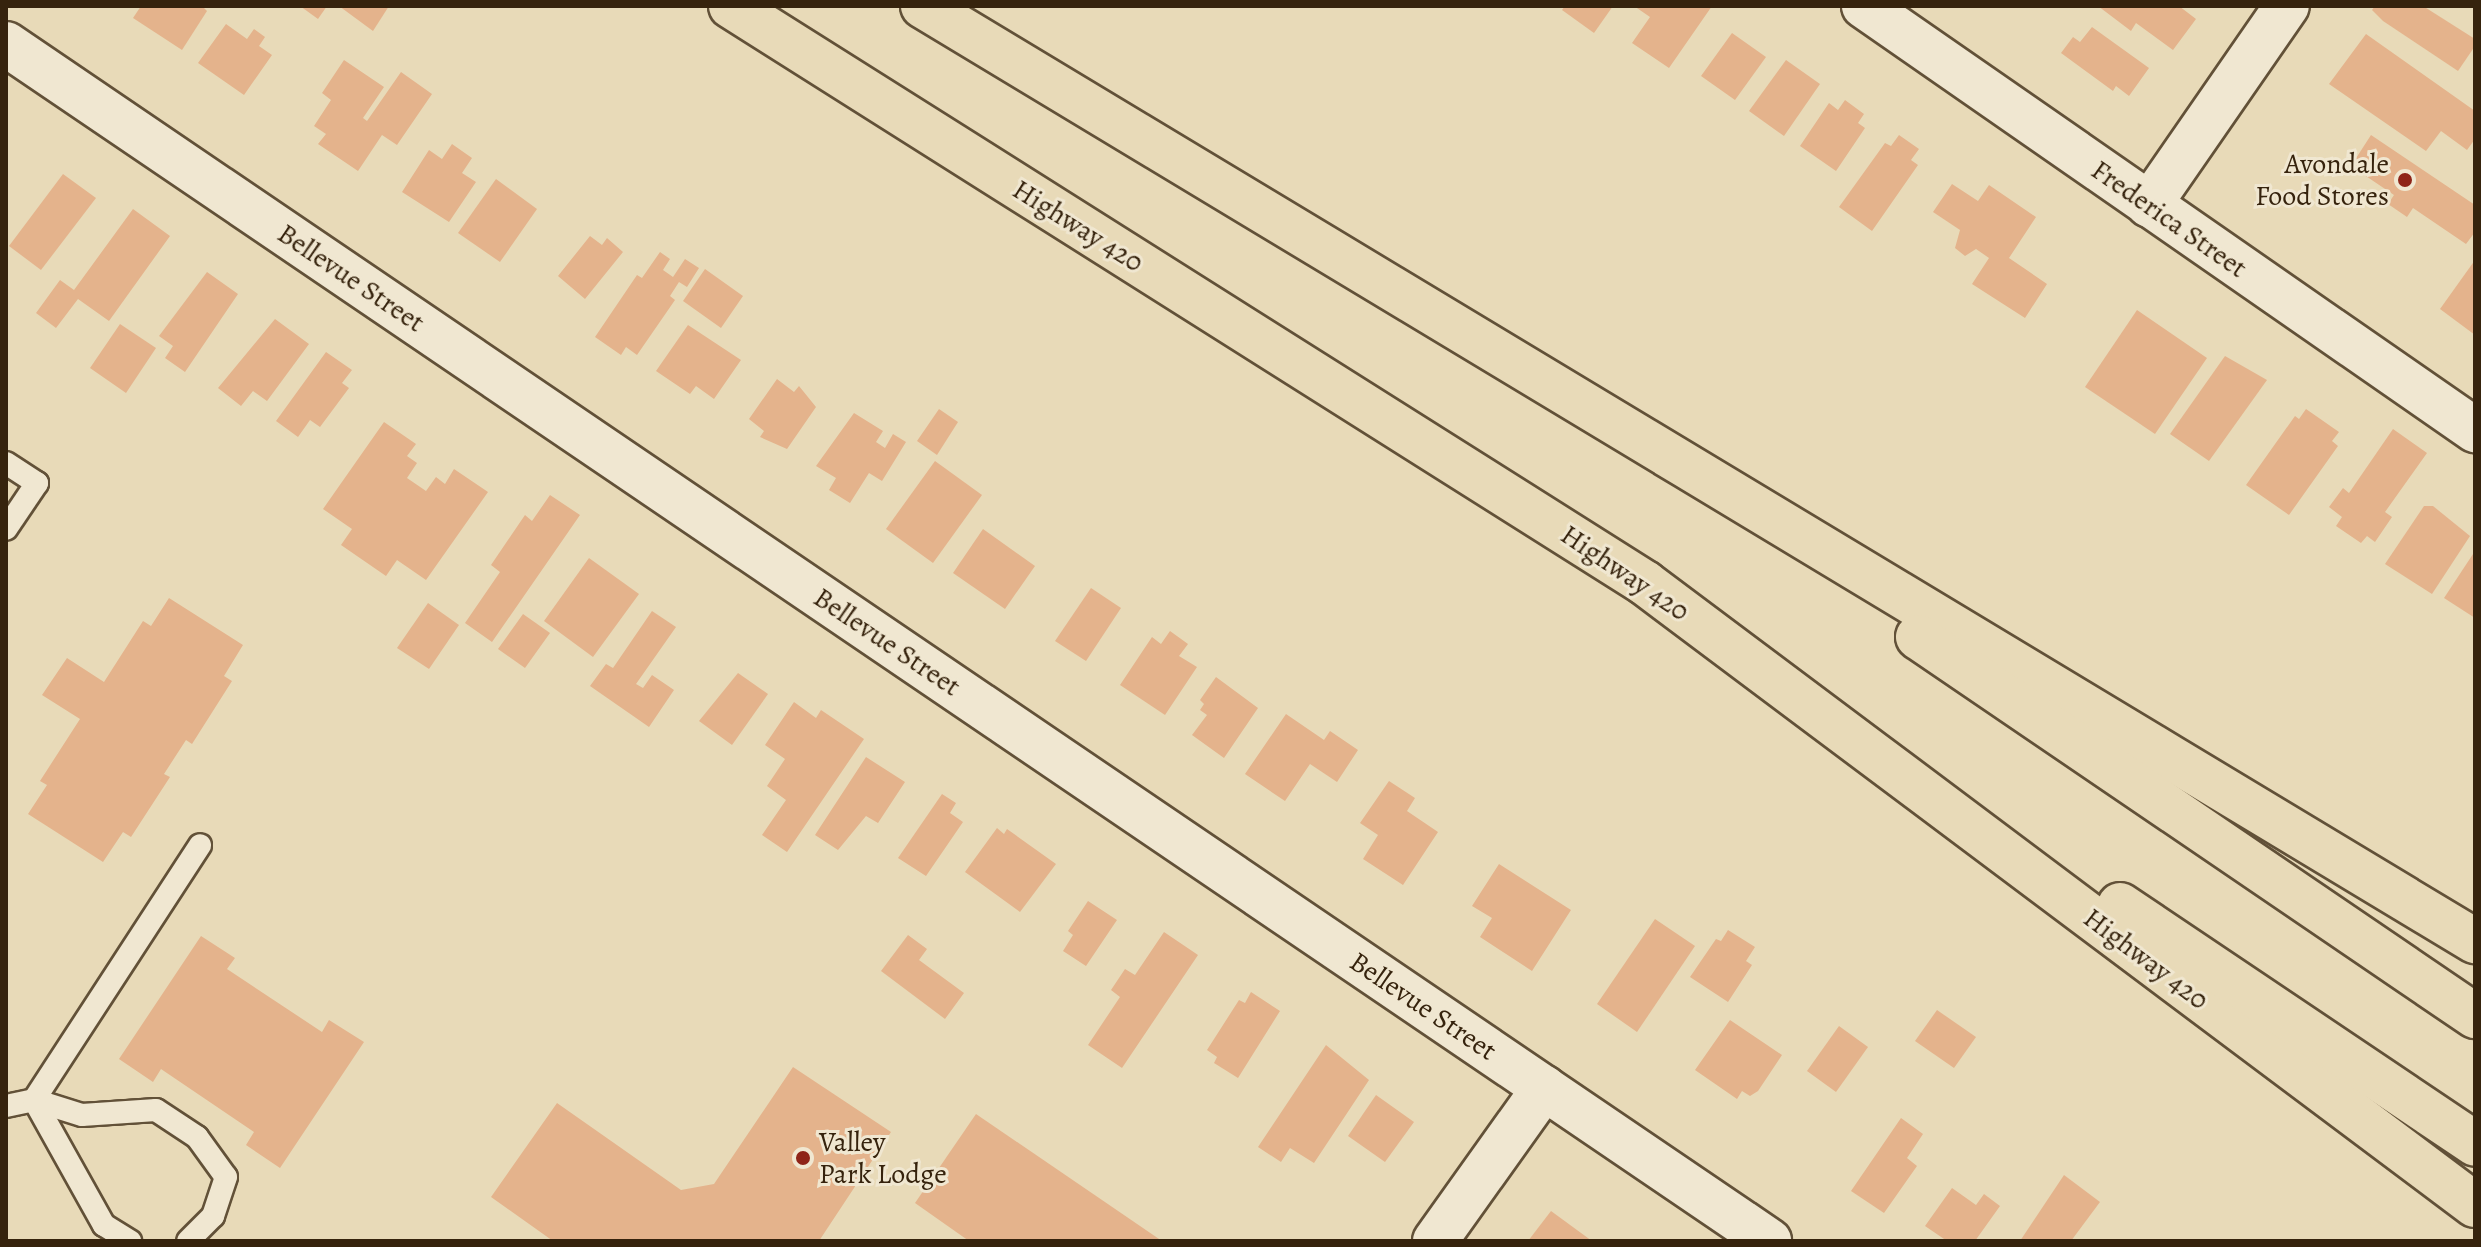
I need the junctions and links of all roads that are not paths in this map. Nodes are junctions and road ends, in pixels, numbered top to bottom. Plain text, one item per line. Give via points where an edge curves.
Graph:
1 (731, 6) edge
2 (923, 6) edge
3 (1864, 6) edge
4 (2287, 6) edge
5 (6, 44) edge
6 (2149, 205) junction
7 (1500, 352) junction
8 (2475, 430) edge
9 (6, 463) edge
10 (6, 529) edge
11 (1645, 583) junction
12 (200, 845) dead end
13 (2475, 941) edge
14 (2475, 1016) edge
15 (1544, 1088) junction
16 (34, 1100) junction
17 (6, 1106) edge
18 (2475, 1144) edge
19 (2475, 1205) edge
20 (130, 1241) edge
21 (188, 1241) edge
22 (1435, 1241) edge
23 (1769, 1241) edge

1 - 11 highway, Highway 420
2 - 7 highway
3 - 6 street, Frederica Street
4 - 6 street
5 - 15 street, Bellevue Street
6 - 8 street, Frederica Street
7 - 13 highway
7 - 14 highway
9 - 10 lane via 37,483
11 - 18 highway
11 - 19 highway, Highway 420
12 - 16 lane
15 - 22 street
15 - 23 street, Bellevue Street
16 - 17 lane
16 - 20 lane via 104,1225
16 - 21 lane via 82,1115 156,1110 197,1137 226,1177 213,1216

